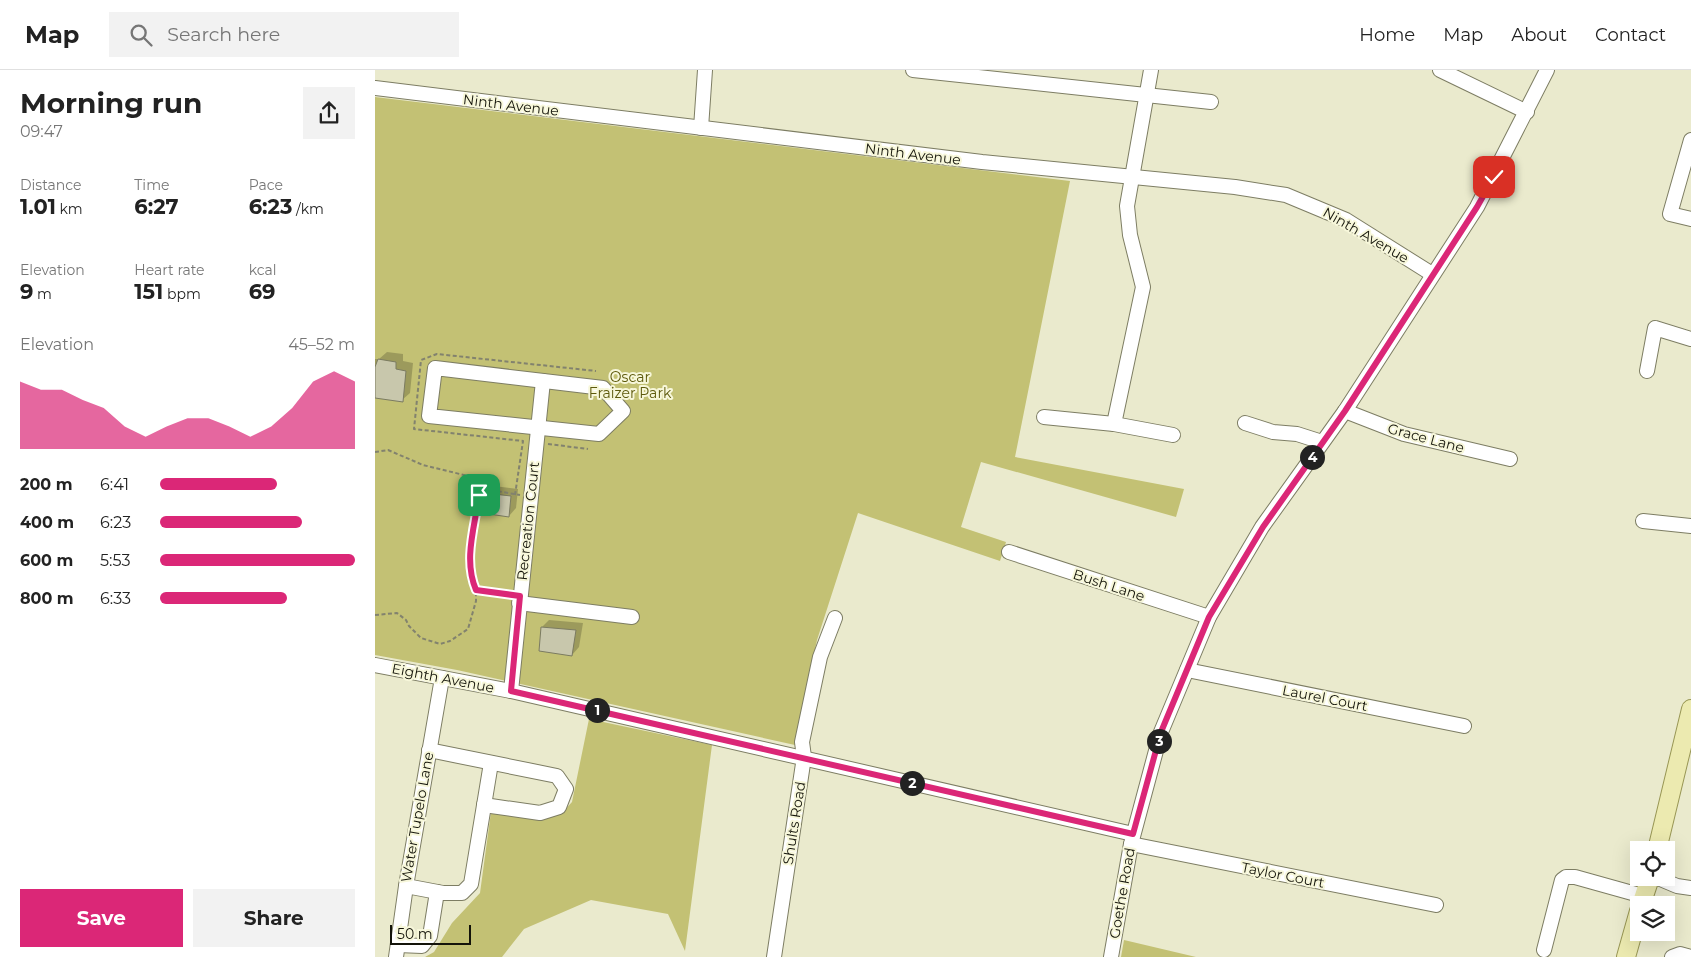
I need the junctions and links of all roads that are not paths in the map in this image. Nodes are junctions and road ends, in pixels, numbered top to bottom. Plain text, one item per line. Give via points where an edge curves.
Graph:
1 (705, 70) edge
2 (913, 70) edge
3 (1151, 70) edge
4 (1440, 70) edge
5 (1547, 70) edge
6 (375, 88) edge
7 (1147, 96) junction
8 (1211, 102) dead end
9 (1527, 112) junction
10 (701, 128) junction
11 (1691, 140) edge
12 (1686, 174) edge
13 (1131, 176) junction
14 (1691, 219) edge
15 (1432, 274) junction
16 (1691, 339) edge
17 (1647, 371) dead end
18 (543, 381) junction
19 (1345, 411) junction
20 (1044, 417) dead end
21 (1114, 424) junction
22 (1245, 424) dead end
23 (537, 428) junction
24 (1173, 435) dead end
25 (1322, 442) junction
26 (1510, 459) dead end
27 (1643, 521) dead end
28 (1691, 526) edge
29 (1009, 552) dead end
30 (519, 600) junction
31 (631, 616) dead end
32 (1209, 617) junction
33 (835, 618) dead end
34 (375, 665) edge
35 (1187, 670) junction
36 (443, 678) junction
37 (511, 691) junction
38 (1691, 710) edge
39 (1464, 726) dead end
40 (429, 750) junction
41 (1685, 756) edge
42 (804, 757) junction
43 (491, 763) junction
44 (484, 805) junction
45 (1132, 839) junction
46 (1660, 841) edge
47 (1675, 885) edge
48 (406, 886) junction
49 (1691, 888) edge
50 (437, 892) junction
51 (1630, 900) edge
52 (1437, 905) dead end
53 (1631, 941) edge
54 (1544, 950) dead end
55 (397, 951) edge
56 (773, 957) edge
57 (1111, 957) edge
58 (1626, 957) edge
59 (1672, 957) edge
60 (1691, 957) edge

1 - 10 street
2 - 7 street
3 - 7 street
4 - 9 street
5 - 9 street, Goethe Road
6 - 10 street, Ninth Avenue
7 - 8 street
7 - 13 street
9 - 15 street, Goethe Road via 1477,207
10 - 13 street, Ninth Avenue via 982,162
11 - 12 street
12 - 14 street via 1670,214
13 - 15 street, Ninth Avenue via 1285,194 1346,220
13 - 21 street via 1127,206 1130,235 1143,287
15 - 19 street, Goethe Road
16 - 17 street via 1655,328
18 - 23 street, Recreation Court
18 - 23 street via 603,388 623,411 599,434
18 - 23 street via 435,368 429,416
19 - 25 street, Goethe Road
19 - 26 street, Grace Lane via 1404,434
20 - 21 street
21 - 24 street
22 - 25 street
23 - 30 street, Recreation Court via 529,442 530,497
25 - 32 street, Goethe Road via 1263,527
27 - 28 street
29 - 32 street, Bush Lane
30 - 31 street
30 - 37 street, Recreation Court
32 - 35 street, Goethe Road
33 - 42 street, Shults Road via 821,657 801,742
34 - 36 street, Eighth Avenue
35 - 39 street, Laurel Court
35 - 45 street, Goethe Road via 1161,732
36 - 37 street, Eighth Avenue
36 - 40 street, Water Tupelo Lane
37 - 42 street, Eighth Avenue
38 - 41 main road
40 - 43 street
40 - 48 street, Water Tupelo Lane
41 - 46 main road
42 - 45 street
42 - 56 street, Shults Road
43 - 44 street
43 - 44 street via 557,776 566,789 559,807 541,813
44 - 50 street via 471,884 461,893
45 - 52 street, Taylor Court
45 - 57 street, Goethe Road
47 - 49 street
48 - 50 street
48 - 55 street, Water Tupelo Lane
50 - 55 street via 430,936 422,946
51 - 54 street via 1575,877 1566,877 1562,880
53 - 58 main road
59 - 60 street via 1680,954

